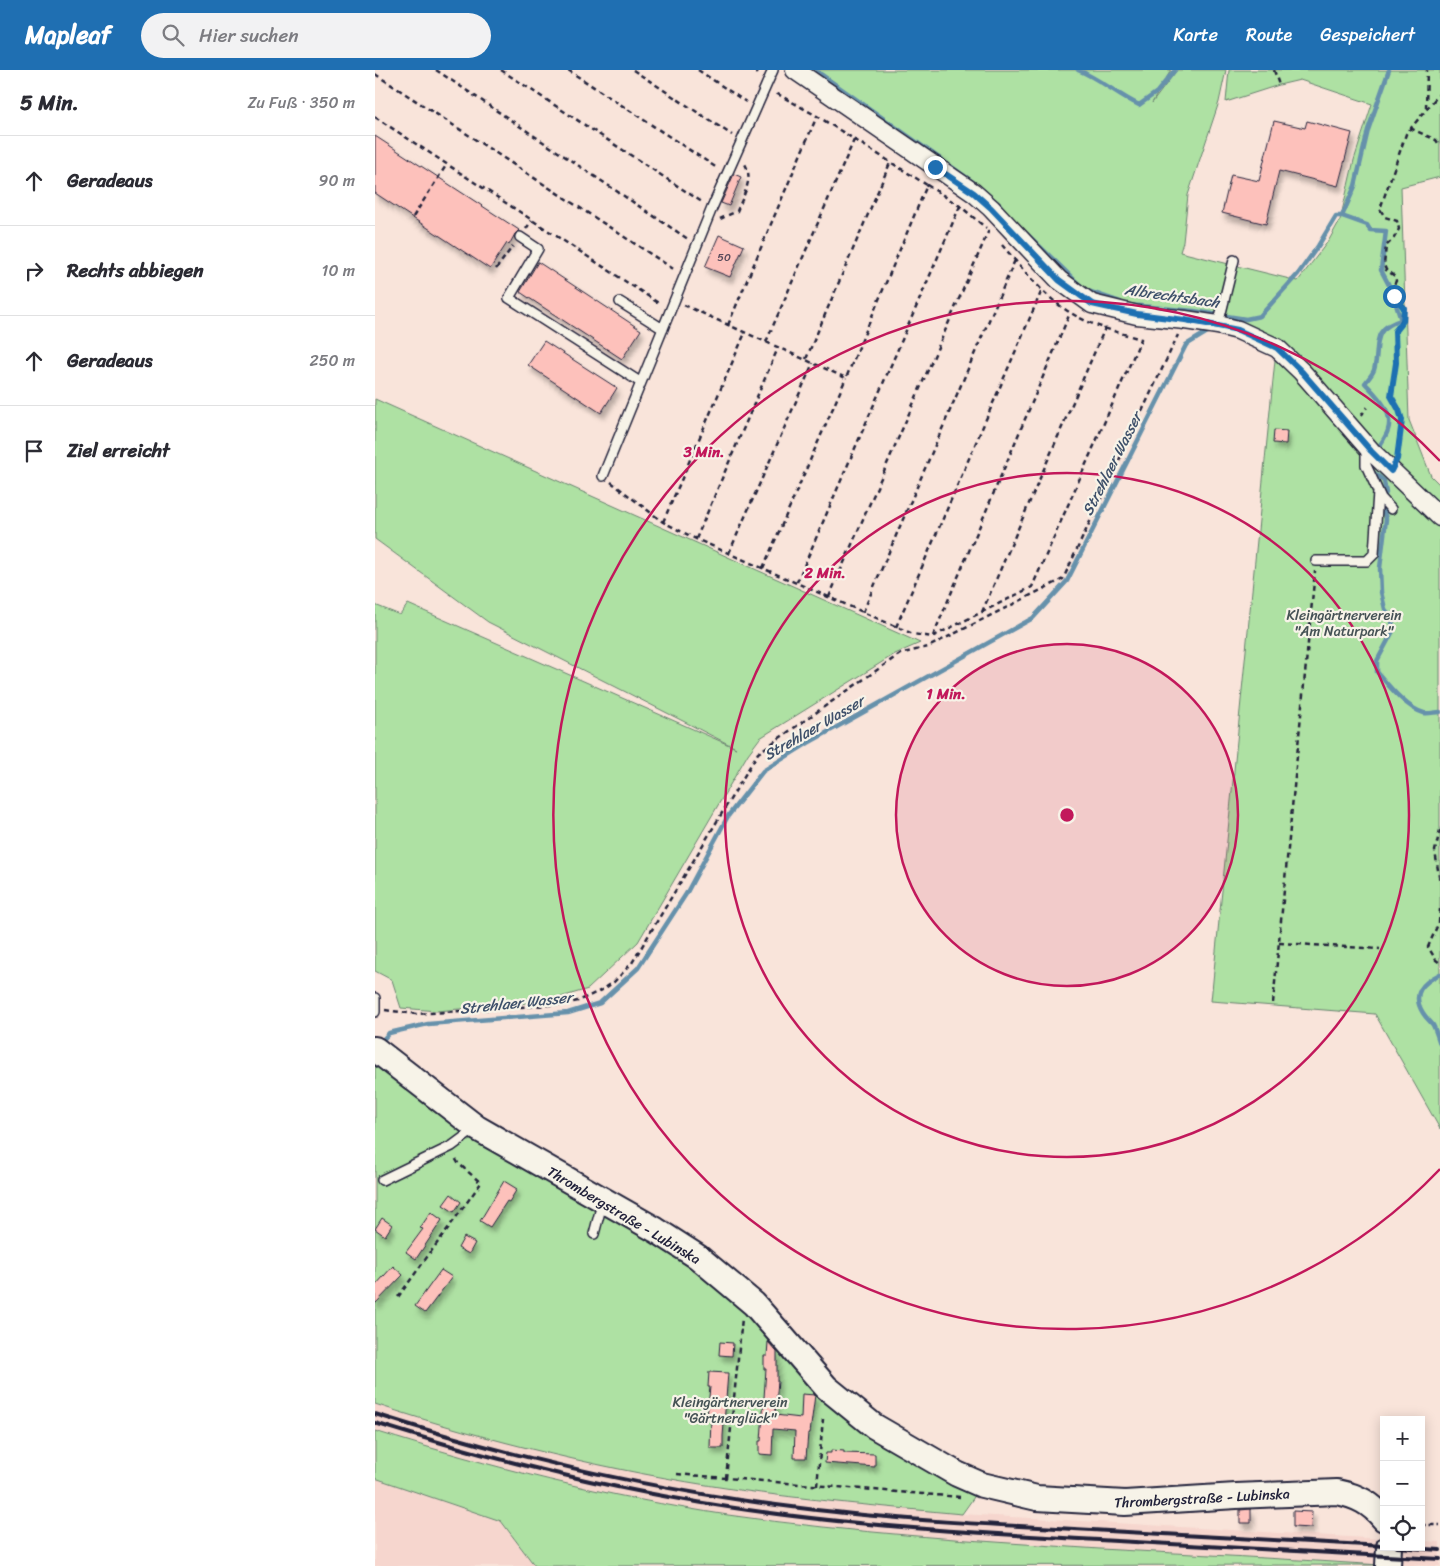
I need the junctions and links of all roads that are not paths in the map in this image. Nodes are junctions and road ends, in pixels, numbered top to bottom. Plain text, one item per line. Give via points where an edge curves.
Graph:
1 (773, 70) edge
2 (795, 70) edge
3 (520, 237) dead end
4 (1234, 260) dead end
5 (620, 302) dead end
6 (1220, 319) junction
7 (663, 329) junction
8 (640, 382) junction
9 (1371, 451) junction
10 (603, 476) road end
11 (1381, 497) junction
12 (1391, 509) dead end
13 (1440, 517) edge
14 (1316, 561) road end
15 (375, 998) edge
16 (375, 1010) edge
17 (377, 1050) edge
18 (477, 1128) junction
19 (382, 1180) dead end
20 (603, 1200) junction
21 (595, 1234) dead end
22 (1380, 1514) edge
23 (1389, 1551) edge
24 (1388, 1566) edge

1 - 7 lane
2 - 6 street via 974,193 1059,280 1092,304 1185,320
3 - 8 lane via 538,249 509,298
4 - 6 lane
5 - 7 lane
6 - 9 street via 1277,348
7 - 8 lane
8 - 10 lane
9 - 11 lane via 1366,466
9 - 13 street
11 - 12 lane
11 - 14 lane via 1375,554 1367,561
15 - 16 lane
17 - 18 street, Thrombergstraße - Lubinska
18 - 19 lane via 452,1146
18 - 20 street, Thrombergstraße - Lubinska
20 - 21 lane
20 - 22 street, Thrombergstraße - Lubinska via 698,1256 726,1279 754,1304 826,1387 874,1426 973,1481 1037,1498 1125,1503 1337,1492 1364,1500
23 - 24 street

